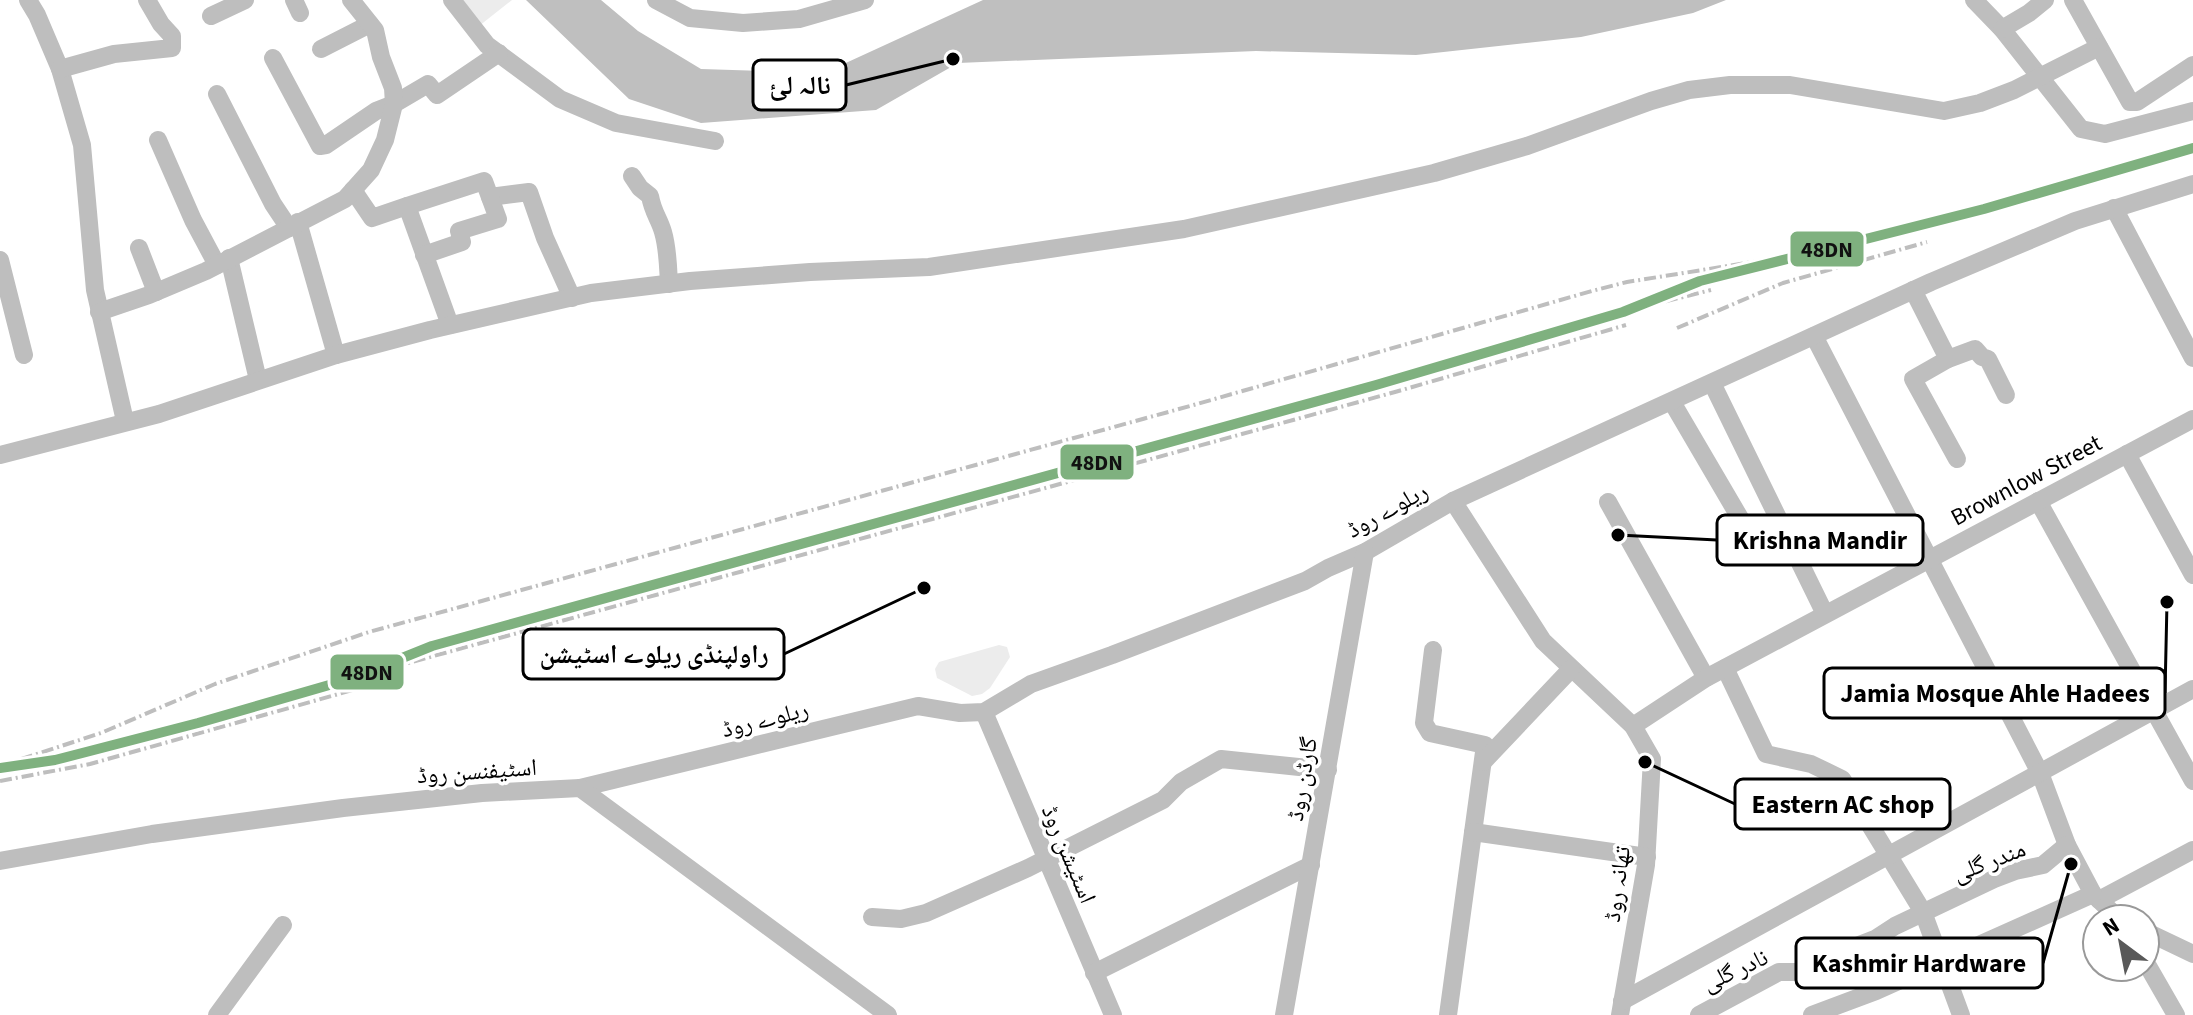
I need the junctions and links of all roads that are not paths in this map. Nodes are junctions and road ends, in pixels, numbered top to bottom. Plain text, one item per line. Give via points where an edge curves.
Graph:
1 (28, 0) edge
2 (147, 0) edge
3 (246, 0) edge
4 (256, 0) edge
5 (351, 0) edge
6 (452, 0) edge
7 (656, 0) edge
8 (865, 0) edge
9 (1974, 0) edge
10 (2045, 0) edge
11 (2073, 0) edge
12 (211, 16) dead end
13 (370, 24) junction
14 (2002, 29) junction
15 (2099, 47) junction
16 (321, 49) dead end
17 (499, 53) junction
18 (273, 58) dead end
19 (2193, 65) edge
20 (60, 69) junction
21 (2040, 77) junction
22 (217, 94) dead end
23 (394, 104) junction
24 (2193, 111) edge
25 (158, 140) dead end
26 (715, 141) dead end
27 (632, 176) dead end
28 (2193, 184) edge
29 (353, 190) junction
30 (490, 197) junction
31 (407, 206) junction
32 (2114, 208) junction
33 (294, 225) junction
34 (139, 248) dead end
35 (424, 255) junction
36 (0, 260) edge
37 (223, 262) junction
38 (669, 284) junction
39 (1913, 290) junction
40 (156, 292) junction
41 (572, 298) junction
42 (99, 312) junction
43 (450, 325) junction
44 (1814, 336) junction
45 (24, 355) dead end
46 (336, 355) junction
47 (2193, 358) edge
48 (1948, 359) junction
49 (258, 380) junction
50 (1712, 383) junction
51 (2006, 395) dead end
52 (1672, 402) junction
53 (2193, 419) edge
54 (125, 421) junction
55 (2127, 454) junction
56 (0, 455) edge
57 (1957, 459) dead end
58 (1453, 501) junction
59 (2038, 501) junction
60 (1608, 502) dead end
61 (1747, 530) dead end
62 (1365, 552) junction
63 (1929, 557) junction
64 (2193, 575) edge
65 (1825, 614) junction
66 (1433, 650) dead end
67 (1725, 668) junction
68 (1571, 669) junction
69 (1706, 678) junction
70 (2193, 689) edge
71 (2154, 710) junction
72 (984, 712) junction
73 (1633, 726) junction
74 (1483, 762) junction
75 (1328, 770) junction
76 (2040, 773) junction
77 (2193, 781) edge
78 (580, 788) junction
79 (1473, 832) junction
80 (2067, 845) junction
81 (2193, 850) edge
82 (1890, 855) junction
83 (1647, 857) junction
84 (0, 861) edge
85 (1045, 861) junction
86 (1311, 865) junction
87 (2096, 897) junction
88 (2102, 903) edge
89 (1923, 912) junction
90 (872, 917) dead end
91 (283, 925) dead end
92 (2161, 939) edge
93 (2193, 954) edge
94 (1942, 961) junction
95 (1094, 973) junction
96 (2158, 983) edge
97 (1621, 1008) edge
98 (217, 1015) edge
99 (888, 1015) edge
100 (1113, 1015) edge
101 (1284, 1015) edge
102 (1448, 1015) edge
103 (1699, 1015) edge
104 (1812, 1015) edge
105 (1961, 1015) edge
106 (2176, 1015) edge

1 - 20 street
2 - 20 street via 172,36 172,48 114,54
3 - 4 street
3 - 12 street
5 - 13 street
6 - 17 street
7 - 8 street via 690,18 743,23 799,19
9 - 14 street
10 - 14 street
11 - 15 street
13 - 16 street
13 - 23 street
14 - 21 street
15 - 19 street via 2134,104
15 - 21 street
17 - 23 street via 437,95 428,84
17 - 26 street via 560,99 616,123
18 - 23 street via 320,146
20 - 42 street via 82,145
21 - 24 street via 2088,133 2105,134
21 - 38 street via 1980,103 1944,111 1790,85 1689,90 1434,173 1184,229 929,267
22 - 33 street via 273,204
23 - 29 street via 371,170
25 - 37 street via 193,220
27 - 38 street via 650,196 662,227
28 - 32 street, ریلوے روڈ
29 - 31 street via 372,218
29 - 33 street
30 - 31 street via 484,181
30 - 35 street via 498,219 459,231 462,242
30 - 41 street via 529,192
31 - 35 street
32 - 39 street, ریلوے روڈ
32 - 47 street
33 - 37 street
33 - 46 street
34 - 40 street
35 - 43 street
36 - 45 street
37 - 40 street
37 - 49 street
38 - 41 street
39 - 44 street, ریلوے روڈ
39 - 48 street
40 - 42 street
41 - 43 street
42 - 54 street
43 - 46 street
44 - 50 street, ریلوے روڈ
44 - 63 street
46 - 49 street
48 - 51 street via 1975,349 1988,359
48 - 57 street via 1913,382
49 - 54 street
50 - 52 street, ریلوے روڈ
50 - 65 street
52 - 58 street, ریلوے روڈ
52 - 61 street
53 - 55 street, Brownlow Street
54 - 56 street
55 - 59 street, Brownlow Street
55 - 64 street
58 - 62 street, ریلوے روڈ
58 - 68 street via 1543,641
59 - 63 street, Brownlow Street
59 - 71 street
60 - 69 street
62 - 72 street, ریلوے روڈ via 1305,581 1031,684
62 - 75 street, گارڈن روڈ
63 - 65 street, Brownlow Street
63 - 76 street
65 - 67 street, Brownlow Street
66 - 74 street via 1424,723 1430,733 1485,745
67 - 69 street, Brownlow Street
67 - 82 street via 1766,754 1811,764 1842,779
68 - 73 street
68 - 74 street
69 - 73 street, Brownlow Street
70 - 71 street
71 - 76 street
71 - 77 street
72 - 78 street, ریلوے روڈ via 918,706
72 - 85 street, اسٹیشن روڈ
73 - 83 street, تھانہ روڈ via 1652,759
74 - 79 street
75 - 85 street via 1221,759 1181,782 1163,800
75 - 86 street, گارڈن روڈ
76 - 80 street
76 - 82 street
78 - 84 street, اسٹیفنسن روڈ via 343,808
78 - 99 street
79 - 83 street
79 - 102 street
80 - 87 street
80 - 89 street, مندر گلی via 2043,865 2004,875
81 - 87 street
82 - 89 street
82 - 97 street
83 - 97 street, تھانہ روڈ
85 - 90 street via 926,913 901,919
85 - 95 street, اسٹیشن روڈ
86 - 95 street
86 - 101 street, گارڈن روڈ
87 - 88 street
87 - 94 street
89 - 94 street
89 - 103 street, نادر گلی via 1799,972 1779,972
91 - 98 street
92 - 93 street
94 - 104 street
94 - 105 street
95 - 100 street, اسٹیشن روڈ
96 - 106 street

